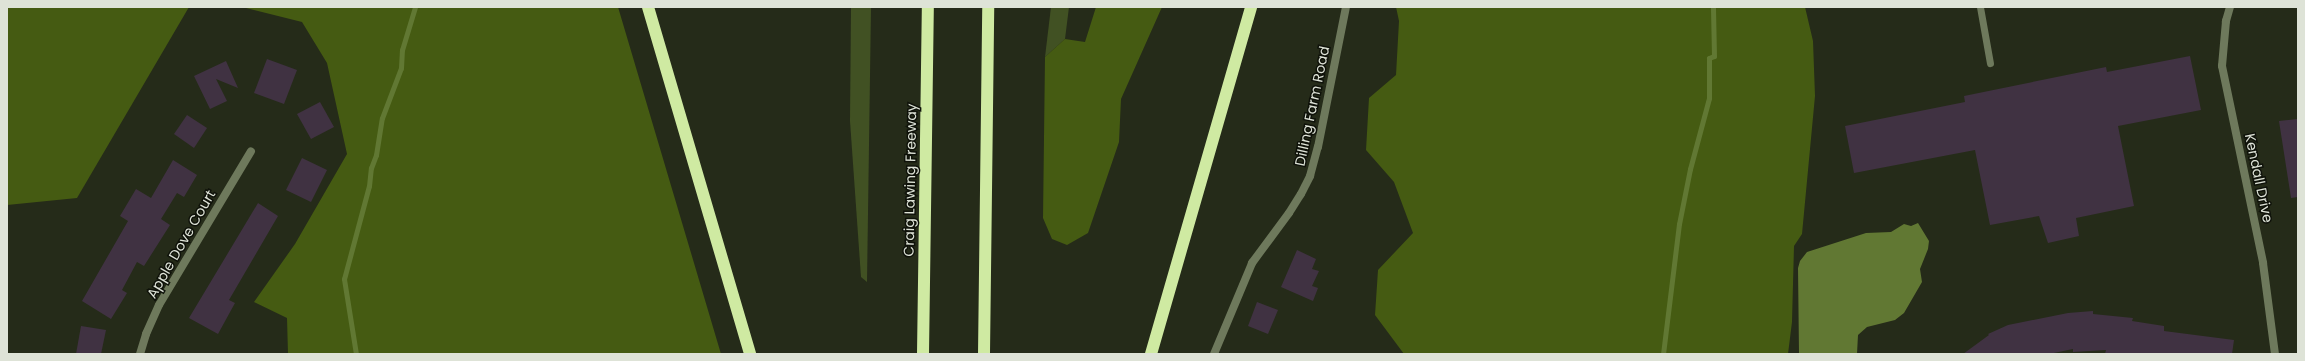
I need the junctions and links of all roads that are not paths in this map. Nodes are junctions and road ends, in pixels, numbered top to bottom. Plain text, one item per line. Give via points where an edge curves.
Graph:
1 (648, 7) edge
2 (928, 7) edge
3 (988, 7) edge
4 (1251, 7) edge
5 (1346, 7) edge
6 (1980, 7) edge
7 (2230, 7) edge
8 (1990, 63) dead end
9 (251, 151) dead end
10 (140, 354) edge
11 (750, 354) edge
12 (923, 354) edge
13 (984, 354) edge
14 (1151, 354) edge
15 (1214, 354) edge
16 (2275, 354) edge

1 - 11 highway
2 - 12 highway, Craig Lawing Freeway
3 - 13 highway
4 - 14 highway
5 - 15 street, Dilling Farm Road via 1310,176 1289,213 1252,262
6 - 8 lane
7 - 16 street, Kendall Drive via 2226,21 2222,66 2263,263
9 - 10 street, Apple Dove Court via 159,305

